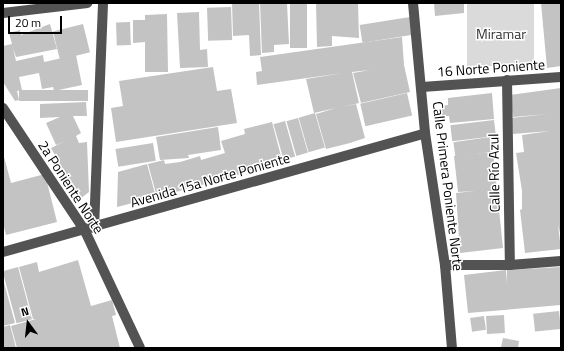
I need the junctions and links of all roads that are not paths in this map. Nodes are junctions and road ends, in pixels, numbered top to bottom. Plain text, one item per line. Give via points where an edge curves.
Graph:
1 (87, 3) edge
2 (104, 3) edge
3 (413, 3) edge
4 (3, 13) edge
5 (561, 76) edge
6 (507, 80) junction
7 (422, 87) junction
8 (3, 108) edge
9 (425, 133) junction
10 (89, 229) junction
11 (3, 252) edge
12 (561, 261) edge
13 (444, 265) junction
14 (510, 265) junction
15 (140, 348) edge
16 (452, 348) edge

1 - 4 street
2 - 10 street
3 - 7 street, Calle Primera Poniente Norte
5 - 6 street, 16 Norte Poniente
6 - 7 street, 16 Norte Poniente
6 - 14 street, Calle Río Azul
7 - 9 street, Calle Primera Poniente Norte
8 - 10 street, 2a Poniente Norte
9 - 10 street, Avenida 15a Norte Poniente
9 - 13 street, Calle Primera Poniente Norte
10 - 11 street, Avenida 15a Norte Poniente
10 - 15 street, 2a Poniente Norte
12 - 14 street
13 - 14 street
13 - 16 street, Calle Primera Poniente Norte

